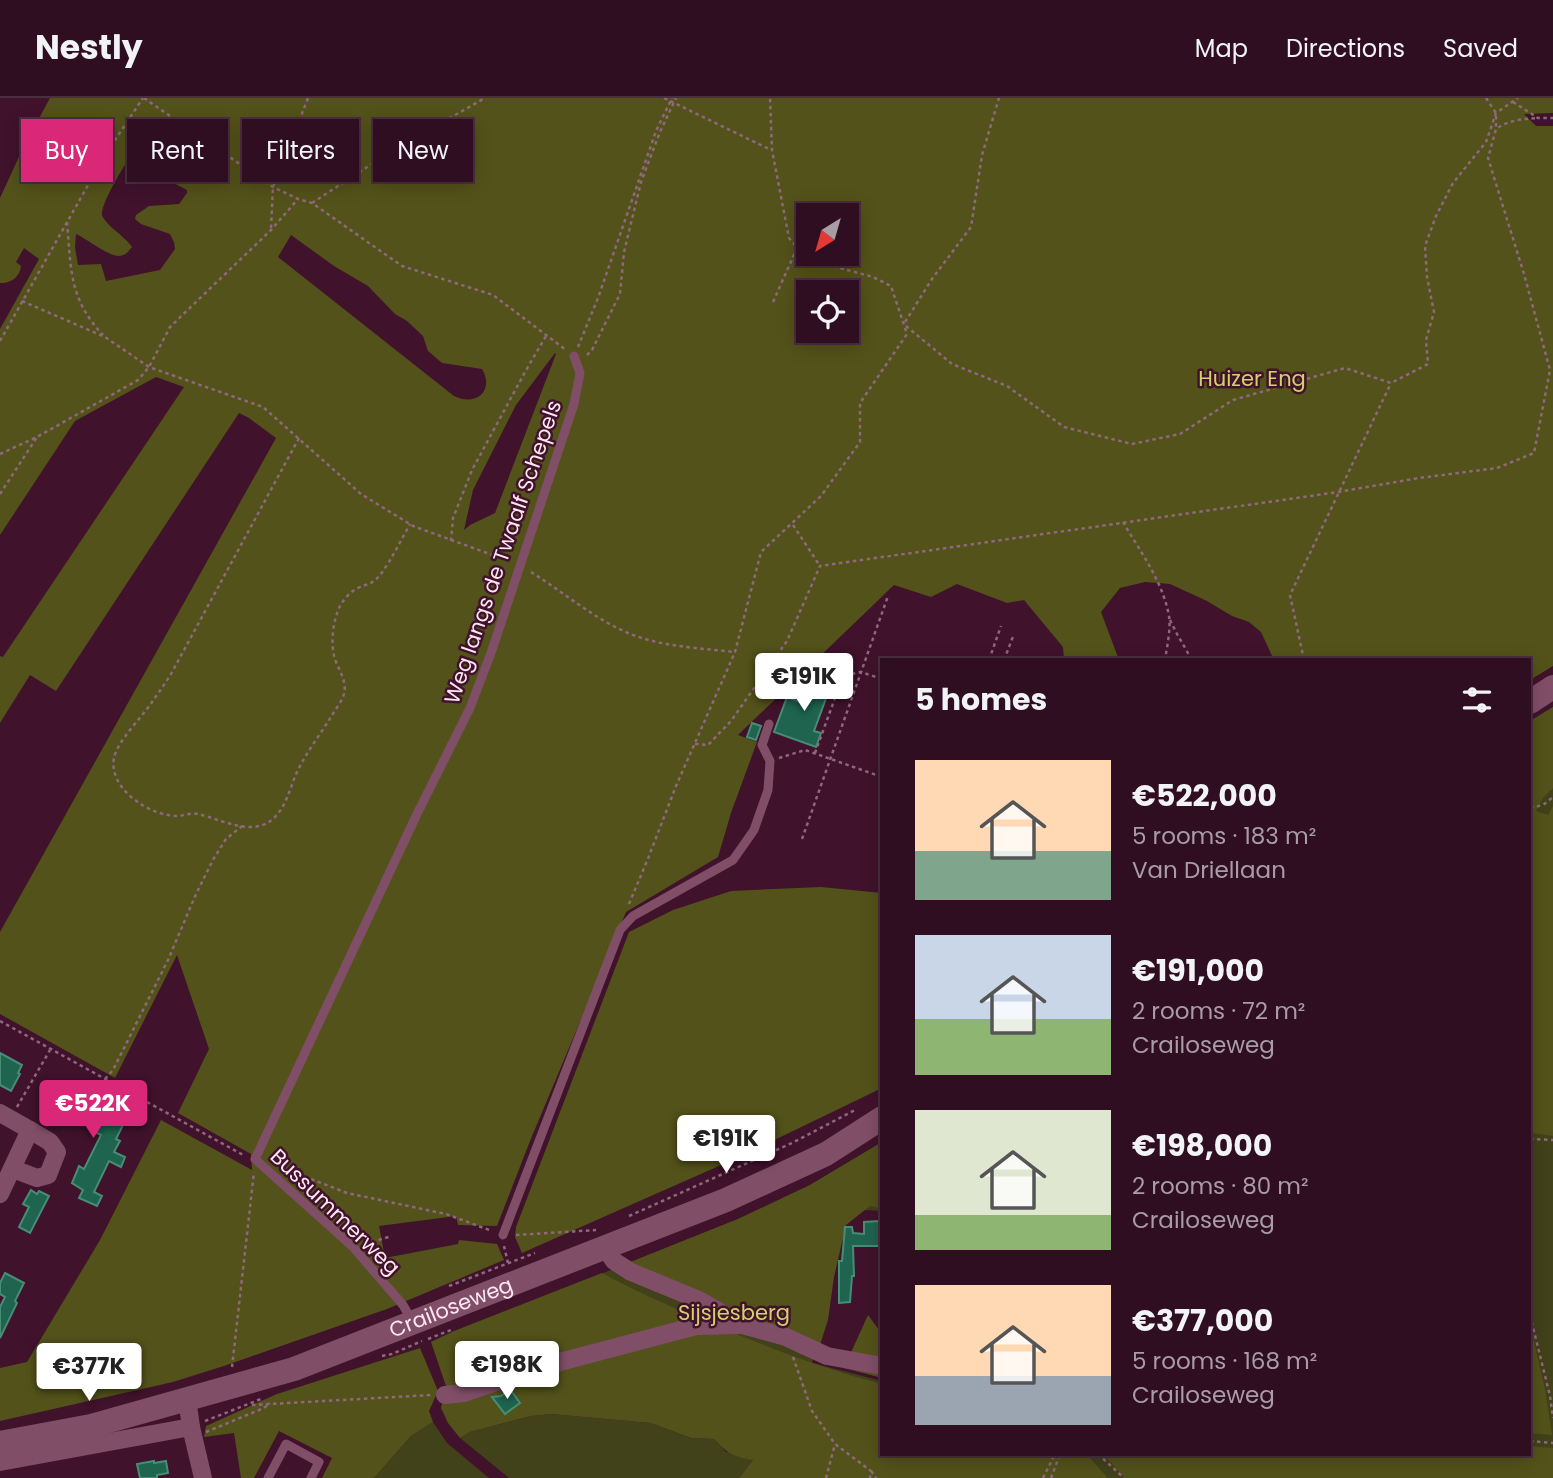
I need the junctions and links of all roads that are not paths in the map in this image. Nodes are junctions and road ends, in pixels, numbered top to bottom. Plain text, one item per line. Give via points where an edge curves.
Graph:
1 (576, 360) road end
2 (1553, 687) edge
3 (1531, 701) edge
4 (769, 724) dead end
5 (871, 1113) edge
6 (5, 1116) edge
7 (30, 1130) junction
8 (255, 1158) joint
9 (13, 1169) junction
10 (0, 1194) edge
11 (503, 1235) road end
12 (593, 1242) junction
13 (412, 1323) junction
14 (742, 1325) junction
15 (880, 1366) edge
16 (445, 1395) road end
17 (187, 1398) junction
18 (192, 1432) junction
19 (0, 1443) edge
20 (0, 1462) edge
21 (203, 1478) edge
22 (268, 1478) edge
23 (311, 1478) edge

1 - 8 lane, Weg langs de Twaalf Schepels via 580,373 574,404 470,708
2 - 3 main road
4 - 11 lane via 762,745 770,761 768,790 754,830 733,860 633,916 620,930
5 - 12 main road, Crailoseweg via 826,1154 726,1200
6 - 7 street
7 - 9 street
7 - 9 street via 57,1152 48,1175 37,1178
8 - 13 lane, Bussummerweg via 353,1247 403,1305
9 - 10 street
12 - 13 main road, Crailoseweg
12 - 14 street via 631,1272 699,1300
13 - 17 main road, Crailoseweg via 294,1369
14 - 15 street via 786,1337 827,1356
14 - 16 street via 696,1326
17 - 18 street
17 - 19 main road, Crailoseweg via 91,1426
18 - 20 street
18 - 21 street
22 - 23 lane via 286,1444 319,1462

